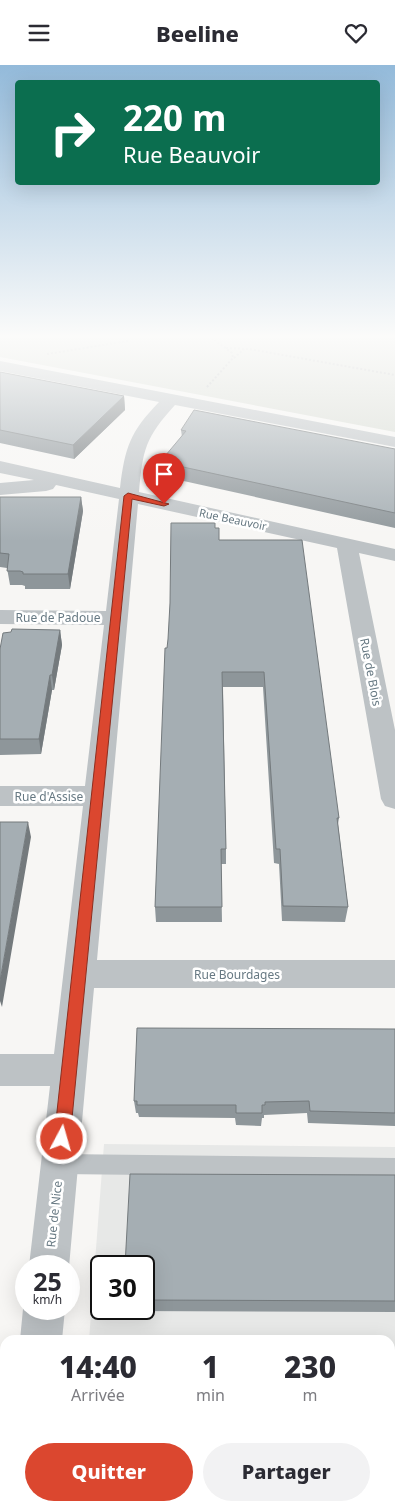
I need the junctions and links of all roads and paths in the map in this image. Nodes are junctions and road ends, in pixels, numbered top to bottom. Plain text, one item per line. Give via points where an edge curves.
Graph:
1 (175, 405) edge
2 (205, 405) edge
3 (395, 442) edge
4 (0, 467) edge
5 (70, 483) junction
6 (0, 489) edge
7 (128, 496) junction
8 (348, 544) junction
9 (395, 555) edge
10 (0, 617) edge
11 (116, 618) junction
12 (0, 796) edge
13 (97, 796) junction
14 (395, 799) edge
15 (395, 974) edge
16 (79, 975) junction
17 (0, 1070) edge
18 (70, 1070) junction
19 (60, 1164) junction
20 (395, 1168) edge
21 (50, 1255) edge
22 (43, 1320) edge
23 (41, 1335) edge

1 - 7 street, Rue de Nice via 147,424 137,440
2 - 3 street
4 - 5 street, Rue Beauvoir
5 - 6 street, Rue Beauvoir
5 - 7 street, Rue Beauvoir
7 - 8 street, Rue Beauvoir
7 - 11 street, Rue de Nice
8 - 9 street, Rue Beauvoir
8 - 14 street, Rue de Blois
10 - 11 street, Rue de Padoue
11 - 13 street, Rue de Nice
12 - 13 street, Rue d'Assise
13 - 16 street, Rue de Nice
15 - 16 street, Rue Bourdages
16 - 18 street, Rue de Nice
17 - 18 street
18 - 19 street, Rue de Nice
19 - 20 lane
19 - 21 street, Rue de Nice
22 - 23 street

